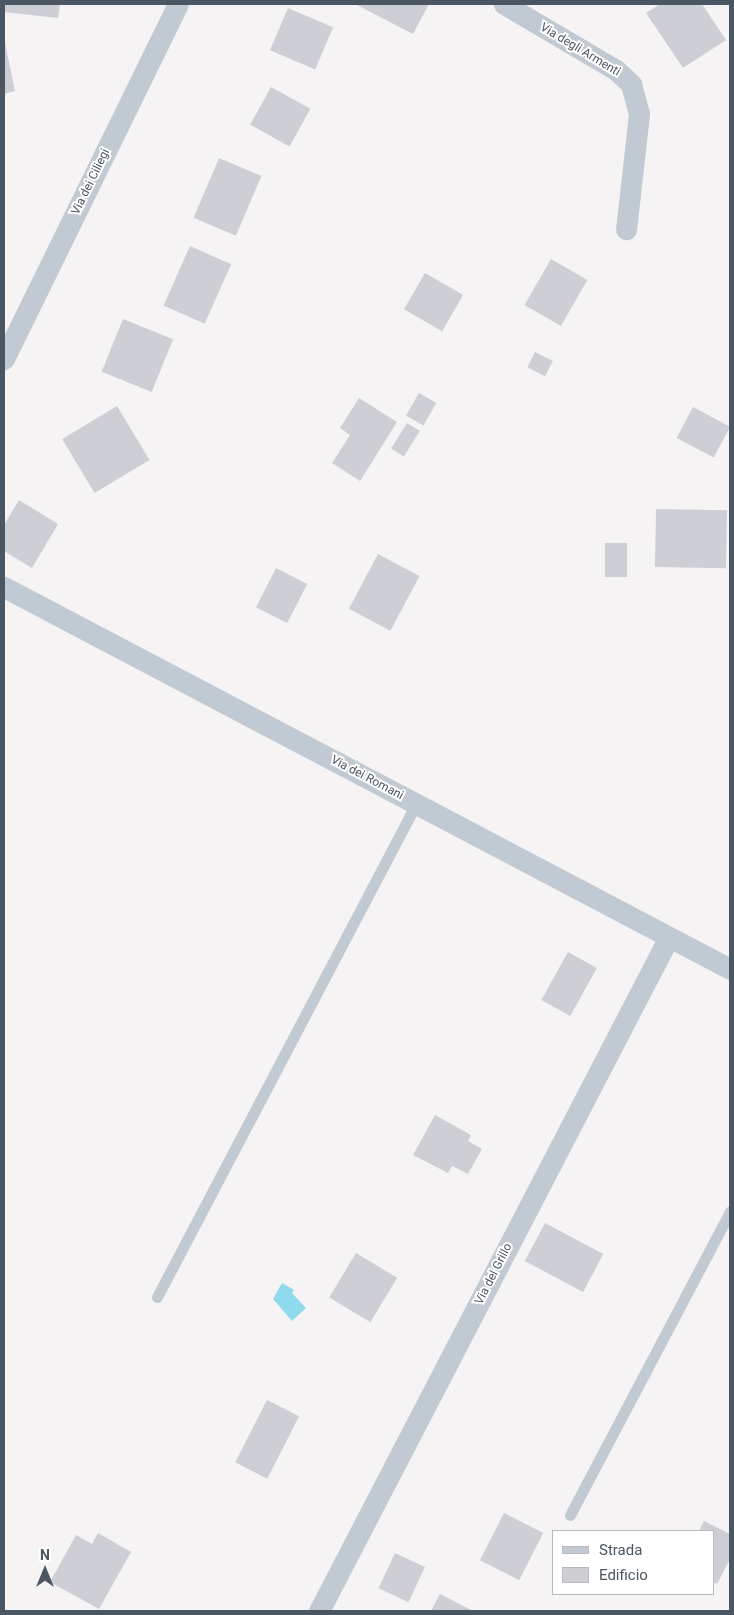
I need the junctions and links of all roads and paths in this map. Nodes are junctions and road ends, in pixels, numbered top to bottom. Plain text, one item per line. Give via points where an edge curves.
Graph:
1 (178, 4) edge
2 (504, 4) edge
3 (626, 228) dead end
4 (4, 360) edge
5 (4, 587) edge
6 (416, 804) junction
7 (669, 937) junction
8 (730, 969) edge
9 (730, 1212) edge
10 (157, 1297) dead end
11 (570, 1515) dead end
12 (319, 1611) edge

1 - 4 street, Via dei Ciliegi
2 - 3 street, Via degli Armenti via 616,70 631,84 639,114
5 - 6 street, Via dei Romani
6 - 7 street, Via dei Romani
6 - 10 lane
7 - 8 street, Via dei Romani
7 - 12 street, Via del Grillo
9 - 11 lane

